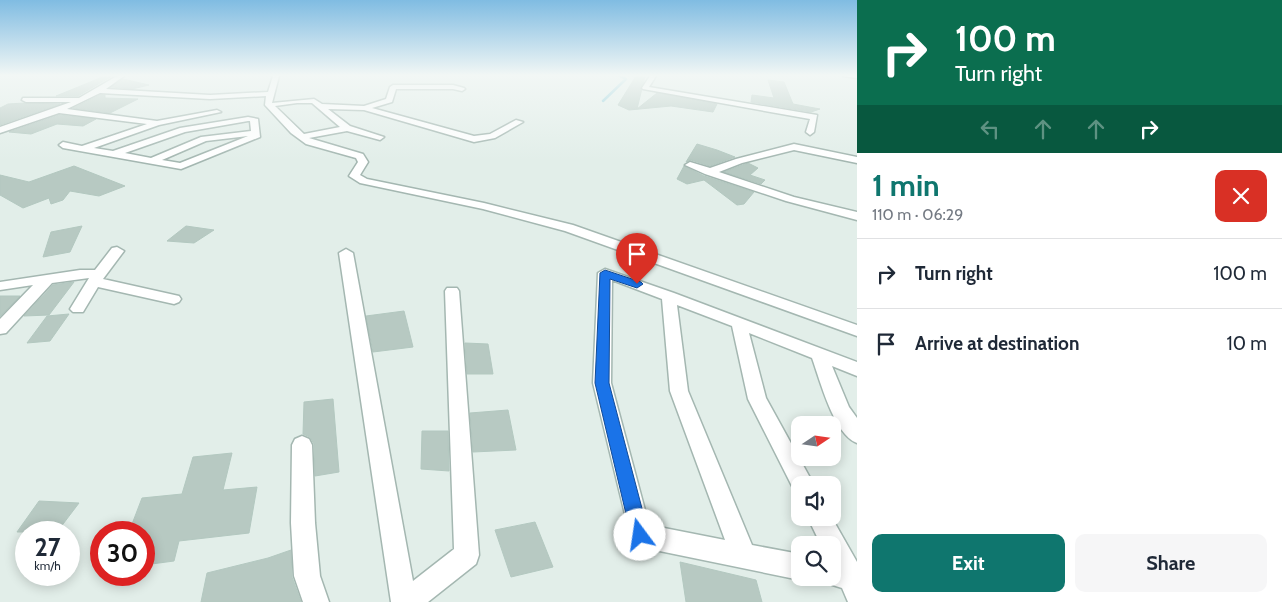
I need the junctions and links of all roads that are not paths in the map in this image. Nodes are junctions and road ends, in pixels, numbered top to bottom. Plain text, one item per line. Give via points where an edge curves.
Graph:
1 (75, 104) edge
2 (273, 104) edge
3 (316, 104) edge
4 (376, 104) edge
5 (739, 104) edge
6 (320, 106) junction
7 (364, 108) junction
8 (59, 111) junction
9 (217, 112) dead end
10 (157, 122) junction
11 (519, 122) dead end
12 (347, 128) junction
13 (0, 130) edge
14 (183, 130) junction
15 (255, 132) junction
16 (810, 132) dead end
17 (302, 137) junction
18 (380, 137) dead end
19 (63, 145) dead end
20 (82, 149) junction
21 (113, 154) junction
22 (857, 160) edge
23 (151, 161) junction
24 (690, 165) dead end
25 (709, 172) junction
26 (857, 216) edge
27 (117, 251) dead end
28 (346, 253) dead end
29 (97, 278) junction
30 (47, 279) junction
31 (0, 286) edge
32 (452, 291) dead end
33 (669, 296) junction
34 (174, 299) dead end
35 (78, 308) dead end
36 (739, 324) junction
37 (0, 329) edge
38 (857, 331) edge
39 (819, 355) junction
40 (857, 369) edge
41 (857, 434) edge
42 (302, 445) dead end
43 (797, 476) edge
44 (824, 526) edge
45 (744, 556) junction
46 (791, 565) edge
47 (849, 580) edge
48 (316, 602) edge
49 (406, 602) edge

1 - 8 street
2 - 17 street
3 - 6 street
4 - 7 street
5 - 16 street via 814,117
6 - 7 street
6 - 12 street
7 - 11 street via 474,139 492,136
8 - 10 street
8 - 13 street
9 - 10 street
10 - 14 street
10 - 20 street
12 - 17 street
12 - 18 street
14 - 15 street via 254,119
14 - 21 street
15 - 23 street via 204,139
15 - 23 street via 257,135 181,166
17 - 38 street via 360,156 363,162 354,176 364,181 569,228
19 - 20 street
20 - 21 street
21 - 23 street
22 - 25 street via 794,147
24 - 25 street
25 - 26 street via 790,199
27 - 29 street
28 - 49 street
29 - 30 street via 80,274
29 - 34 street
29 - 35 street
30 - 31 street
30 - 37 street
32 - 49 street via 467,555
33 - 36 street
33 - 45 street via 680,391
33 - 45 street via 605,273 602,383 640,535
36 - 39 street
36 - 43 street via 758,399
39 - 40 street
39 - 41 street via 841,411
42 - 48 street via 307,576
44 - 47 street
45 - 46 street

